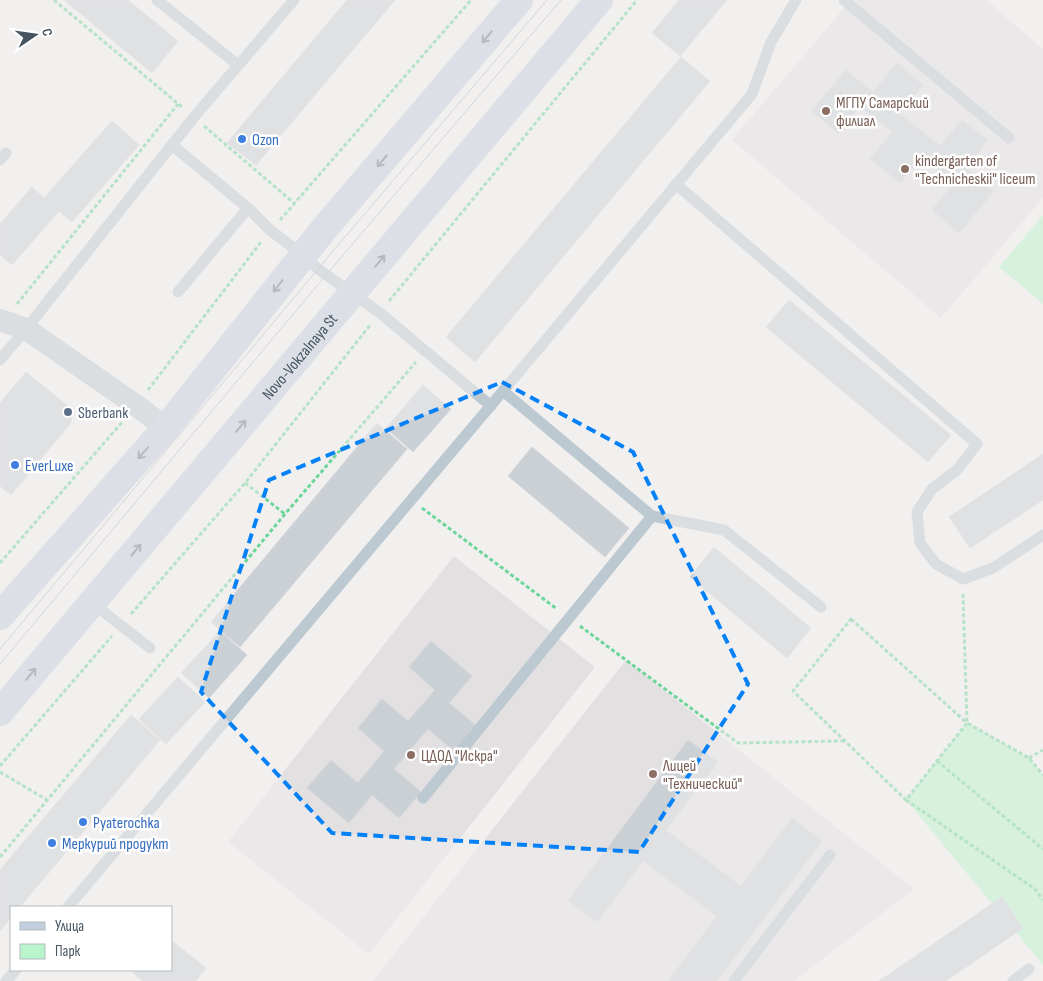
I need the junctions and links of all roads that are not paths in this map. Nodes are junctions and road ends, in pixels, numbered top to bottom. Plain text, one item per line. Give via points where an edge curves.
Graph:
1 (157, 0) edge
2 (294, 0) edge
3 (519, 0) edge
4 (599, 0) edge
5 (796, 0) edge
6 (844, 0) edge
7 (238, 65) junction
8 (1008, 138) dead end
9 (172, 145) junction
10 (676, 184) junction
11 (248, 208) junction
12 (303, 255) junction
13 (178, 292) dead end
14 (352, 293) junction
15 (1, 321) edge
16 (26, 329) junction
17 (0, 360) edge
18 (503, 391) junction
19 (491, 406) junction
20 (166, 428) junction
21 (652, 516) junction
22 (1043, 535) edge
23 (92, 602) junction
24 (821, 607) dead end
25 (0, 616) edge
26 (150, 648) dead end
27 (0, 712) edge
28 (423, 798) dead end
29 (830, 855) dead end
30 (69, 906) edge
31 (1029, 970) dead end
32 (15, 971) edge
33 (6, 981) edge
34 (734, 981) edge
35 (1013, 981) edge

1 - 7 lane
2 - 7 lane
3 -> 12 main road
14 -> 4 main road, Novo-Vokzalnaya St
5 - 10 lane via 771,42 752,94
6 - 8 lane
7 - 9 lane
9 - 11 lane
9 - 16 lane
10 - 18 lane
10 - 22 lane via 977,444 957,470 932,489 917,512 920,543 936,564 963,579 993,568
11 - 12 lane
11 - 13 lane
12 - 14 lane
12 -> 20 main road
14 - 19 lane via 380,312
23 -> 14 main road, Novo-Vokzalnaya St
15 - 16 street
16 - 17 lane
16 - 20 street
18 - 19 lane
18 - 21 lane
19 - 30 lane
20 -> 25 main road
21 - 24 lane via 724,530
21 - 28 lane
23 - 26 lane
27 -> 23 main road, Novo-Vokzalnaya St
29 - 34 lane
31 - 35 lane
32 - 33 lane

